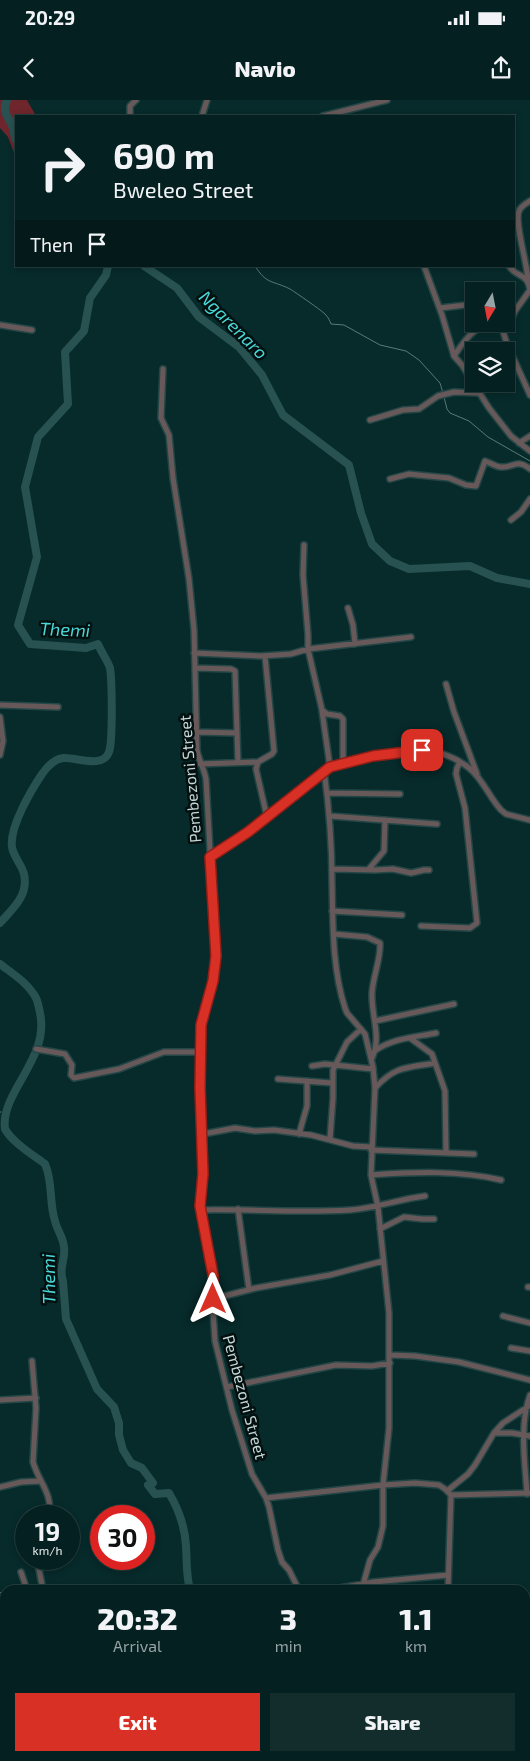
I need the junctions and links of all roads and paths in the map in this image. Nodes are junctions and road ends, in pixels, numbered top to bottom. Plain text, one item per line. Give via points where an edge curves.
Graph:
1 (136, 100) edge
2 (207, 100) edge
3 (386, 100) edge
4 (130, 115) edge
5 (202, 115) edge
6 (327, 115) edge
7 (530, 201) edge
8 (424, 267) edge
9 (510, 267) edge
10 (529, 283) edge
11 (530, 291) edge
12 (465, 305) edge
13 (440, 308) junction
14 (515, 311) edge
15 (0, 325) edge
16 (32, 330) dead end
17 (473, 332) edge
18 (503, 332) edge
19 (454, 356) junction
20 (163, 369) dead end
21 (478, 393) junction
22 (530, 395) edge
23 (370, 420) dead end
24 (530, 436) edge
25 (519, 443) junction
26 (530, 451) edge
27 (530, 468) edge
28 (390, 479) dead end
29 (530, 499) edge
30 (511, 520) dead end
31 (304, 545) dead end
32 (348, 608) dead end
33 (411, 637) dead end
34 (355, 644) junction
35 (308, 650) junction
36 (194, 653) junction
37 (265, 656) junction
38 (195, 668) junction
39 (446, 684) dead end
40 (0, 705) edge
41 (58, 708) dead end
42 (322, 710) junction
43 (0, 717) edge
44 (196, 732) junction
45 (237, 734) junction
46 (0, 755) edge
47 (258, 762) junction
48 (460, 762) junction
49 (238, 763) junction
50 (343, 763) junction
51 (200, 764) junction
52 (327, 769) junction
53 (478, 777) junction
54 (327, 793) junction
55 (400, 794) dead end
56 (330, 816) junction
57 (267, 817) junction
58 (385, 820) junction
59 (530, 820) edge
60 (437, 824) dead end
61 (210, 857) junction
62 (332, 869) junction
63 (368, 870) junction
64 (429, 870) dead end
65 (332, 911) junction
66 (402, 915) dead end
67 (421, 926) dead end
68 (334, 934) junction
69 (454, 1004) dead end
70 (375, 1021) junction
71 (361, 1029) junction
72 (436, 1033) dead end
73 (410, 1038) junction
74 (36, 1049) dead end
75 (376, 1050) junction
76 (200, 1052) junction
77 (372, 1059) junction
78 (435, 1064) junction
79 (312, 1066) dead end
80 (335, 1066) junction
81 (373, 1069) junction
82 (278, 1079) dead end
83 (306, 1081) junction
84 (332, 1083) junction
85 (374, 1088) junction
86 (203, 1134) junction
87 (299, 1134) junction
88 (330, 1139) junction
89 (371, 1149) junction
90 (446, 1152) junction
91 (474, 1154) dead end
92 (371, 1174) junction
93 (501, 1180) dead end
94 (425, 1196) dead end
95 (378, 1207) junction
96 (238, 1209) junction
97 (200, 1210) junction
98 (434, 1219) dead end
99 (380, 1229) junction
100 (383, 1261) junction
101 (250, 1290) junction
102 (213, 1299) junction
103 (503, 1316) dead end
104 (530, 1322) edge
105 (511, 1348) dead end
106 (530, 1351) edge
107 (390, 1355) junction
108 (32, 1361) dead end
109 (390, 1363) junction
110 (530, 1380) edge
111 (227, 1387) junction
112 (530, 1395) edge
113 (36, 1398) junction
114 (0, 1400) edge
115 (528, 1406) edge
116 (494, 1433) junction
117 (527, 1436) edge
118 (528, 1461) edge
119 (42, 1481) junction
120 (383, 1485) junction
121 (0, 1487) edge
122 (449, 1493) junction
123 (528, 1494) edge
124 (266, 1498) junction
125 (50, 1505) edge
126 (39, 1570) edge
127 (21, 1572) dead end
128 (448, 1574) junction
129 (25, 1585) edge
130 (43, 1585) edge
131 (296, 1585) edge
132 (363, 1585) joint
133 (448, 1585) edge

1 - 4 street via 130,106
2 - 5 street
3 - 6 street
7 - 10 street via 518,213
8 - 13 street
9 - 10 street
10 - 11 street
11 - 14 street
12 - 13 street
13 - 19 street
15 - 16 street
17 - 19 street
18 - 22 street
19 - 21 street
20 - 36 street, Pembezoni Street via 162,418 169,435 178,520 189,579
21 - 23 street via 454,392 438,396 420,409 403,410
21 - 25 street
24 - 25 street
25 - 26 street
27 - 28 street via 513,463 500,467 485,461 476,486 418,474
29 - 30 street
31 - 35 street
32 - 34 street
33 - 34 street
34 - 35 street
35 - 37 street
35 - 42 street
36 - 37 street
36 - 38 street, Pembezoni Street
37 - 47 street via 274,751
38 - 44 street, Pembezoni Street
38 - 45 street via 235,672
39 - 53 street
40 - 41 street
42 - 50 street via 343,719
42 - 52 street
43 - 46 street via 3,741
44 - 45 street
44 - 51 street, Pembezoni Street
45 - 49 street
47 - 49 street
47 - 57 street via 257,775
48 - 50 street via 441,753 422,750
48 - 53 street
48 - 67 street via 456,774 465,808 477,922 470,928
49 - 51 street
50 - 52 street
51 - 61 street, Pembezoni Street via 206,779
52 - 54 street
52 - 57 street
53 - 59 street via 501,810
54 - 55 street
54 - 56 street
56 - 58 street
56 - 62 street
57 - 61 street
58 - 60 street
58 - 63 street via 384,851
61 - 76 street, Pembezoni Street via 216,956 201,1025
62 - 63 street
62 - 65 street
63 - 64 street
65 - 66 street
65 - 68 street
68 - 70 street via 367,937 380,943 372,993
68 - 71 street via 344,1005
69 - 70 street
70 - 75 street
71 - 77 street via 366,1034
71 - 80 street via 347,1042
72 - 73 street
73 - 75 street via 390,1042
73 - 78 street via 432,1054
74 - 76 street via 65,1054 72,1065 71,1075 74,1078 118,1069 164,1052
75 - 77 street
76 - 86 street, Pembezoni Street
77 - 81 street
78 - 85 street via 401,1069 389,1074
78 - 90 street via 445,1091
79 - 80 street
80 - 81 street
80 - 84 street
81 - 85 street
82 - 83 street
83 - 84 street
83 - 87 street via 306,1106
84 - 88 street
85 - 89 street
86 - 87 street via 238,1128
86 - 97 street, Pembezoni Street
87 - 88 street
88 - 89 street
89 - 90 street
89 - 92 street
90 - 91 street
92 - 93 street via 433,1172
92 - 95 street
94 - 95 street
95 - 96 street via 321,1211
95 - 99 street
96 - 97 street
96 - 101 street
97 - 102 street, Pembezoni Street via 213,1275
98 - 99 street via 404,1217
99 - 100 street
100 - 101 street
100 - 107 street
101 - 102 street
102 - 111 street, Pembezoni Street via 215,1341
103 - 104 street
105 - 106 street
107 - 109 street
107 - 110 street via 459,1362
108 - 113 street
109 - 111 street via 336,1365
109 - 120 street via 389,1428
111 - 124 street, Pembezoni Street via 252,1474
112 - 115 street
113 - 114 street
113 - 119 street via 32,1455
115 - 116 street
115 - 117 street
116 - 117 street
116 - 122 street via 472,1470
117 - 118 street
118 - 123 street
119 - 121 street
119 - 125 street
120 - 122 street via 439,1485
120 - 124 street
120 - 132 street via 382,1537 370,1560
122 - 123 street
122 - 128 street
124 - 131 street, Pembezoni Street via 282,1562
126 - 130 street
127 - 129 street
128 - 132 street
128 - 133 street

